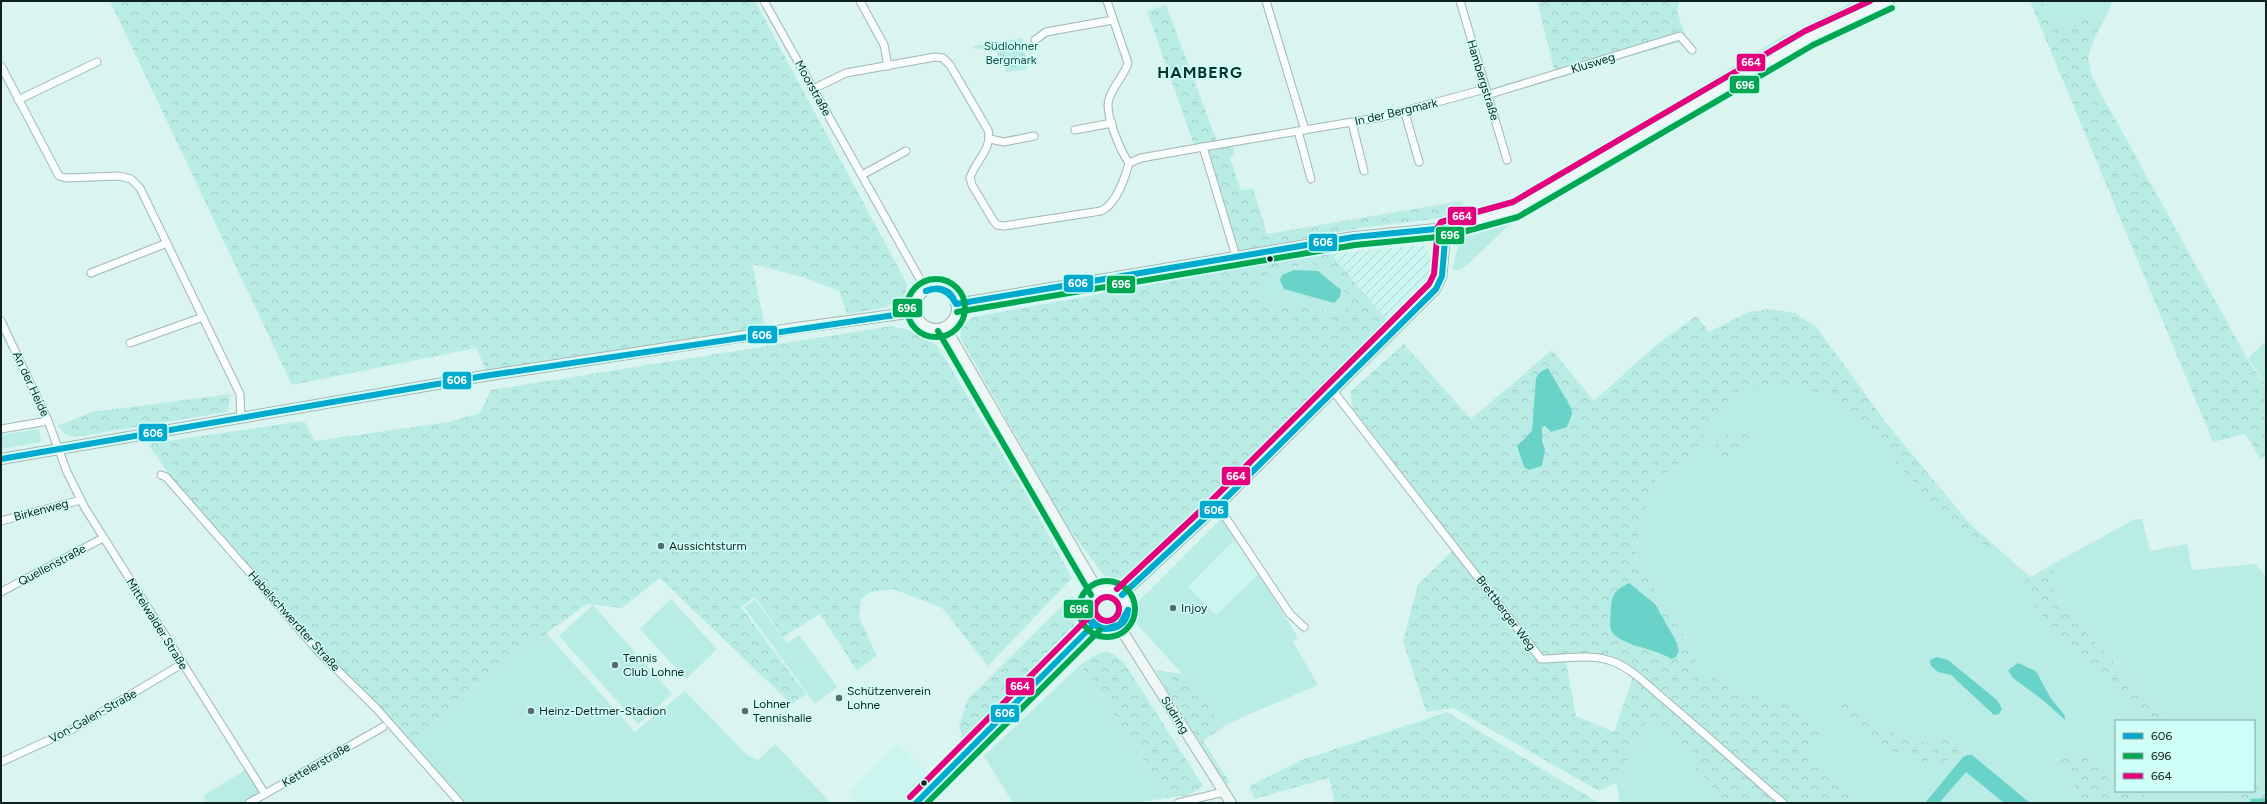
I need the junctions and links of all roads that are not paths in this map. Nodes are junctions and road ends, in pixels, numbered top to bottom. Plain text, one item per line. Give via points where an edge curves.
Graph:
1 (764, 1) edge
2 (860, 1) edge
3 (1107, 1) edge
4 (1266, 1) edge
5 (1460, 1) edge
6 (1889, 1) edge
7 (1113, 20) junction
8 (1035, 40) dead end
9 (1692, 50) dead end
10 (97, 62) dead end
11 (1, 66) edge
12 (888, 66) junction
13 (813, 89) junction
14 (1486, 92) junction
15 (18, 100) junction
16 (1405, 113) junction
17 (1112, 123) junction
18 (1352, 123) junction
19 (1075, 130) dead end
20 (1301, 131) junction
21 (1034, 136) dead end
22 (990, 139) junction
23 (1203, 147) junction
24 (906, 151) dead end
25 (1507, 160) dead end
26 (1419, 162) dead end
27 (1129, 163) junction
28 (1364, 171) dead end
29 (862, 175) junction
30 (1311, 179) dead end
31 (1446, 228) junction
32 (167, 243) junction
33 (1237, 259) junction
34 (91, 273) dead end
35 (926, 290) junction
36 (956, 304) junction
37 (915, 312) junction
38 (202, 317) junction
39 (1, 321) edge
40 (945, 327) junction
41 (130, 343) dead end
42 (1334, 392) junction
43 (241, 419) junction
44 (48, 422) junction
45 (1, 429) edge
46 (58, 449) junction
47 (1, 459) edge
48 (161, 475) dead end
49 (81, 500) junction
50 (1218, 506) junction
51 (1, 521) edge
52 (103, 538) junction
53 (1098, 591) junction
54 (1, 592) edge
55 (1122, 595) junction
56 (1094, 624) junction
57 (1119, 626) junction
58 (1304, 627) dead end
59 (182, 664) junction
60 (383, 727) dead end
61 (1, 762) edge
62 (1224, 792) junction
63 (265, 794) junction
64 (249, 803) edge
65 (460, 803) edge
66 (916, 803) edge
67 (1178, 803) edge
68 (1231, 803) edge
69 (1783, 803) edge

1 - 13 street, Moorstraße
2 - 12 street via 884,45
3 - 7 street
4 - 20 street
5 - 14 street, Hambergstraße
6 - 31 main road via 1809,38 1516,209
7 - 8 street via 1046,32
7 - 17 street via 1128,63 1108,99
9 - 14 street, Klusweg via 1680,36
10 - 15 street
11 - 15 street
12 - 13 street via 846,74
12 - 22 street via 943,58 988,130
13 - 29 street, Moorstraße
14 - 16 street, In der Bergmark
14 - 25 street, Hambergstraße
15 - 32 street via 59,176 119,176 131,179 140,188
16 - 18 street, In der Bergmark
16 - 26 street
17 - 19 street
17 - 27 street via 1122,154
18 - 20 street, In der Bergmark
18 - 28 street
20 - 23 street, In der Bergmark
20 - 30 street
21 - 22 street via 1004,142
22 - 27 street via 970,178 997,225 1004,226 1107,208 1126,176
23 - 27 street via 1141,158
23 - 33 street
24 - 29 street
29 - 35 street, Moorstraße
31 - 33 main road via 1354,237
31 - 42 street via 1442,276 1436,289
32 - 34 street
32 - 38 street
33 - 36 main road
35 - 36 main road via 938,288 947,291
35 - 37 main road via 918,298
36 - 40 main road via 953,319
37 - 40 main road via 927,327
37 - 43 main road via 484,376
38 - 41 street
38 - 43 street via 240,394
39 - 44 street, An der Heide
40 - 53 main road
42 - 50 street
42 - 69 street, Brettberger Weg via 1541,660 1597,657 1610,660 1629,671
43 - 46 main road
44 - 45 street
44 - 46 street, An der Heide
46 - 47 main road
46 - 49 street, Mittelwalder Straße
48 - 65 street, Habelschwerdter Straße via 166,477 320,653 377,709
49 - 51 street, Birkenweg
49 - 52 street, Mittelwalder Straße
50 - 55 street
50 - 58 street via 1290,614
52 - 54 street, Quellenstraße
52 - 59 street, Mittelwalder Straße
53 - 55 main road via 1110,589
53 - 56 main road via 1090,598 1087,606 1088,616
55 - 57 main road via 1128,609 1126,618
56 - 57 main road via 1107,630
56 - 66 street
57 - 62 main road, Südring
59 - 61 street, Von-Galen-Straße via 71,730
59 - 63 street, Mittelwalder Straße
60 - 63 street, Kettelerstraße
62 - 67 street
62 - 68 main road, Südring
63 - 64 street, Kettelerstraße

